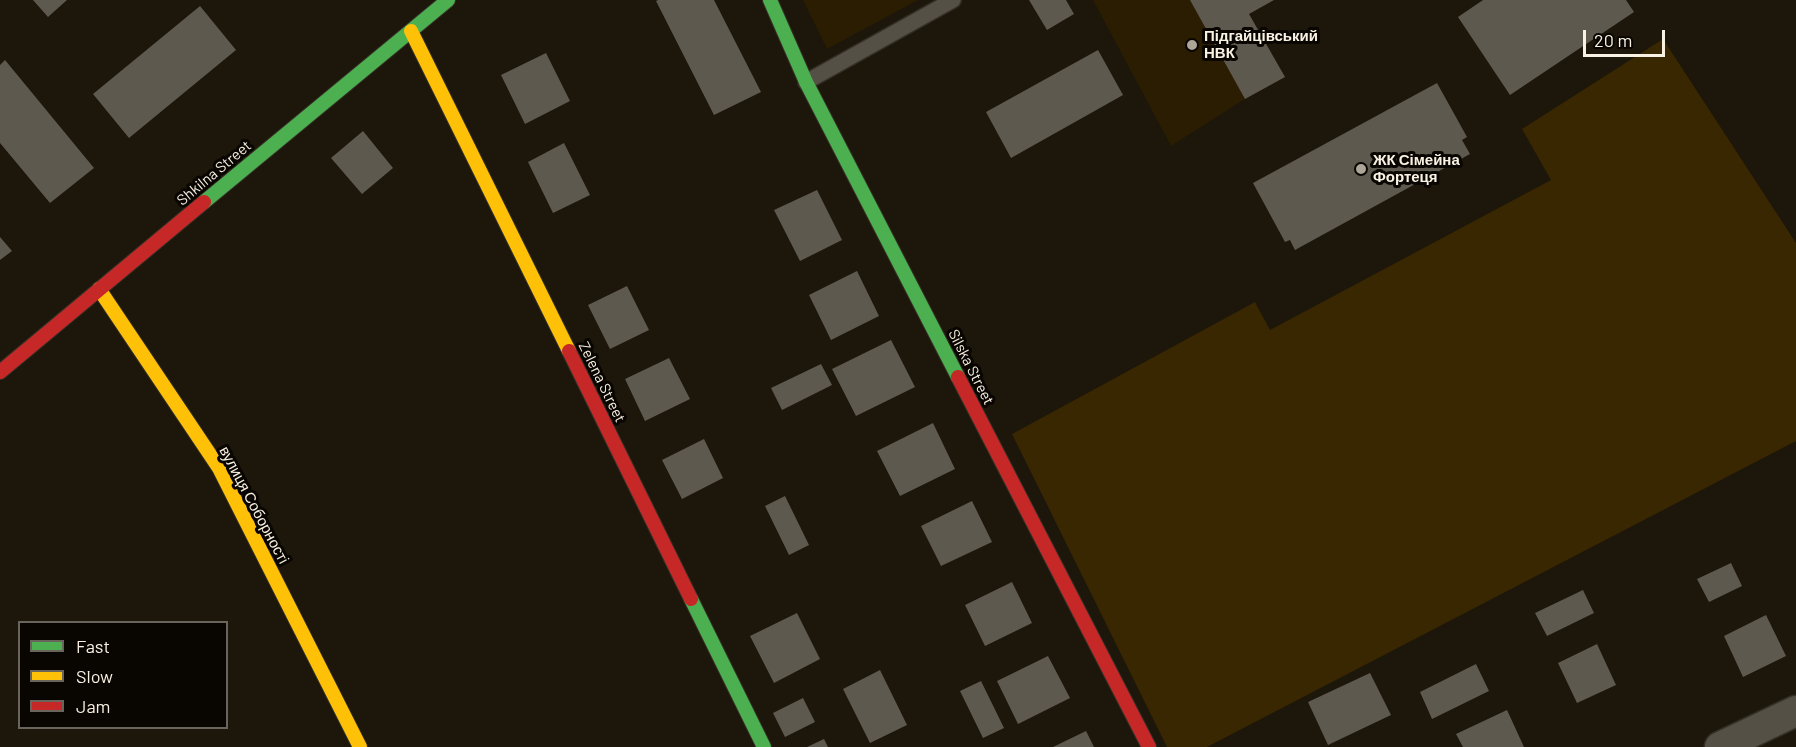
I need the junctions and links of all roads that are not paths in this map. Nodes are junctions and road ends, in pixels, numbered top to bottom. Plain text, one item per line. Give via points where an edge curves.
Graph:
1 (448, 0) edge
2 (770, 0) edge
3 (953, 0) edge
4 (411, 31) junction
5 (806, 82) junction
6 (99, 289) junction
7 (0, 372) edge
8 (1796, 711) edge
9 (360, 747) edge
10 (764, 747) edge
11 (1149, 747) edge
12 (1720, 747) edge

1 - 4 street, Shkilna Street
2 - 5 street, Silska Street
3 - 5 lane
4 - 6 street, Shkilna Street
4 - 10 street, Zelena Street
5 - 11 street, Silska Street
6 - 7 street, Shkilna Street
6 - 9 street, вулиця Соборності via 219,468
8 - 12 street

